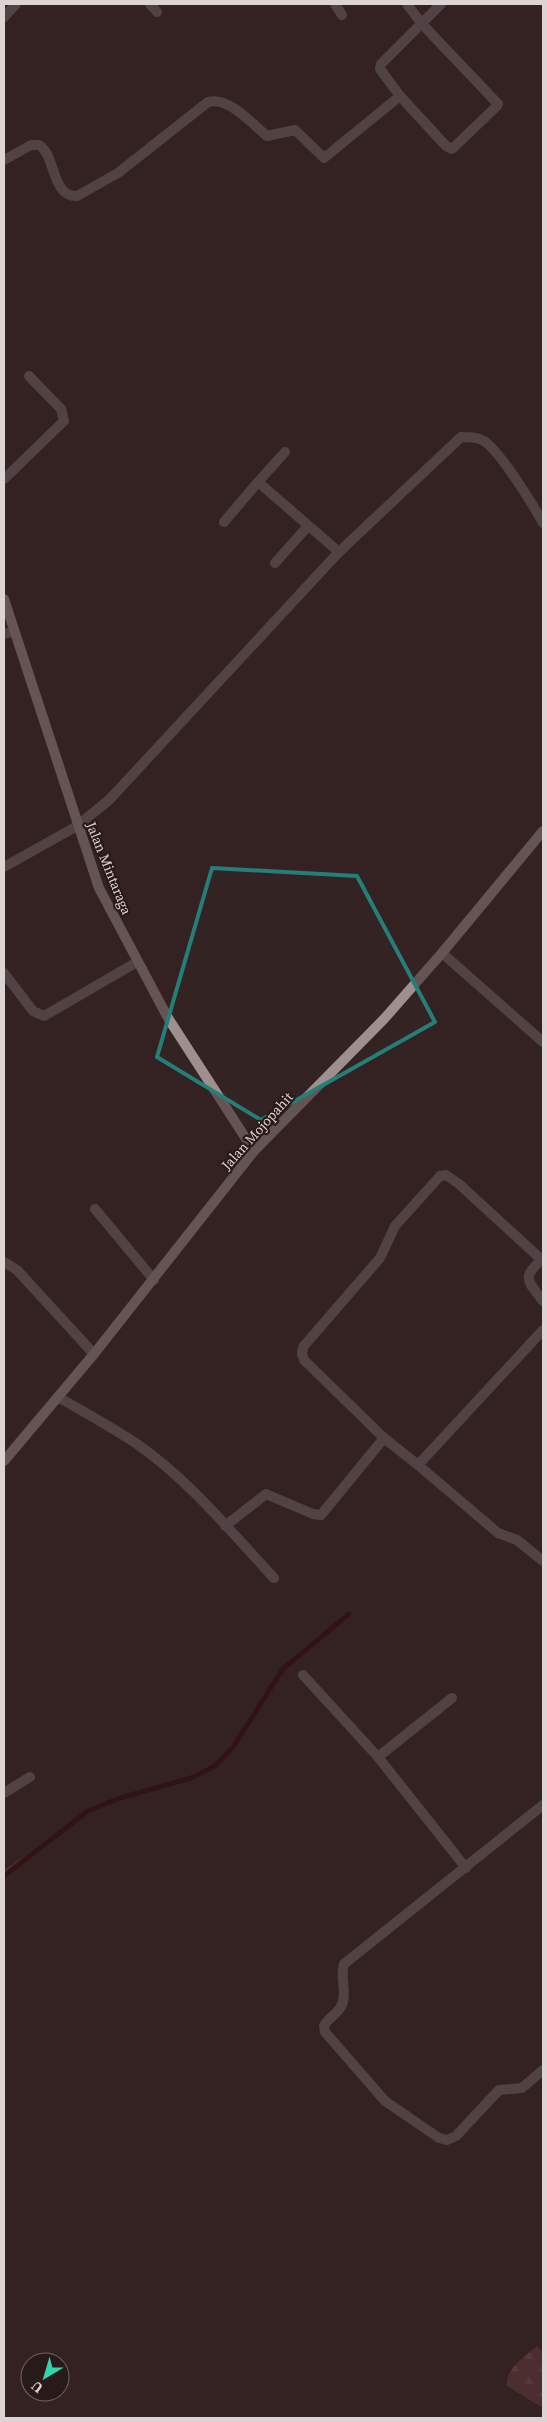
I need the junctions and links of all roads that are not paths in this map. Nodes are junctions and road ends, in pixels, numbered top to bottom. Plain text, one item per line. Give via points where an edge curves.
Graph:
1 (16, 4) edge
2 (150, 4) edge
3 (335, 4) edge
4 (407, 4) edge
5 (441, 4) edge
6 (157, 12) dead end
7 (342, 15) dead end
8 (4, 17) edge
9 (422, 24) junction
10 (400, 96) junction
11 (4, 160) edge
12 (29, 376) dead end
13 (285, 452) dead end
14 (4, 479) edge
15 (258, 482) junction
16 (224, 522) dead end
17 (543, 523) edge
18 (308, 526) junction
19 (339, 552) junction
20 (275, 563) dead end
21 (4, 599) edge
22 (9, 633) edge
23 (77, 826) junction
24 (543, 831) edge
25 (4, 867) edge
26 (442, 954) junction
27 (137, 962) junction
28 (4, 973) edge
29 (541, 1036) edge
30 (254, 1151) junction
31 (95, 1209) dead end
32 (542, 1259) edge
33 (4, 1262) edge
34 (154, 1280) junction
35 (543, 1301) edge
36 (543, 1330) edge
37 (94, 1354) junction
38 (58, 1397) junction
39 (384, 1438) junction
40 (4, 1461) edge
41 (418, 1465) junction
42 (225, 1526) junction
43 (543, 1561) edge
44 (274, 1578) dead end
45 (303, 1676) dead end
46 (452, 1698) dead end
47 (378, 1757) junction
48 (30, 1777) dead end
49 (4, 1793) edge
50 (543, 1805) edge
51 (466, 1868) junction
52 (543, 2070) edge

1 - 8 street
2 - 6 street
3 - 7 street
4 - 9 street
5 - 9 street
9 - 10 street via 381,64 382,74
9 - 10 street via 498,105 450,149
10 - 11 street via 324,158 294,130 267,136 228,105 214,100 118,174 76,196 70,196 62,189 48,152 39,145
12 - 14 street via 61,409 64,421
13 - 15 street
15 - 16 street
15 - 18 street
17 - 19 street via 486,442 461,437
18 - 19 street
18 - 20 street
19 - 23 street via 122,787
21 - 22 street, Jalan Mintaraga
22 - 23 street, Jalan Mintaraga
23 - 25 street
23 - 27 street, Jalan Mintaraga via 99,888
24 - 26 street, Jalan Mojopahit
26 - 29 street
26 - 30 street, Jalan Mojopahit via 384,1019
27 - 28 street via 44,1016 33,1011
27 - 30 street, Jalan Mintaraga via 173,1027
30 - 34 street, Jalan Mojopahit
31 - 34 street
32 - 35 street via 530,1270 528,1277
32 - 39 street via 459,1184 446,1175 437,1178 395,1226 380,1258 304,1347 302,1354 304,1360
33 - 37 street via 17,1270
34 - 37 street, Jalan Mojopahit
36 - 41 street
37 - 38 street, Jalan Mojopahit
38 - 40 street, Jalan Mojopahit
38 - 42 street via 136,1444 185,1485
39 - 41 street
39 - 42 street via 321,1515 266,1494
41 - 43 street via 498,1533 517,1540
42 - 44 street
45 - 47 street
46 - 47 street
47 - 51 street
48 - 49 street
50 - 51 street
51 - 52 street via 344,1964 341,1971 341,2008 324,2026 325,2032 385,2101 439,2138 447,2140 456,2136 499,2090 522,2088

